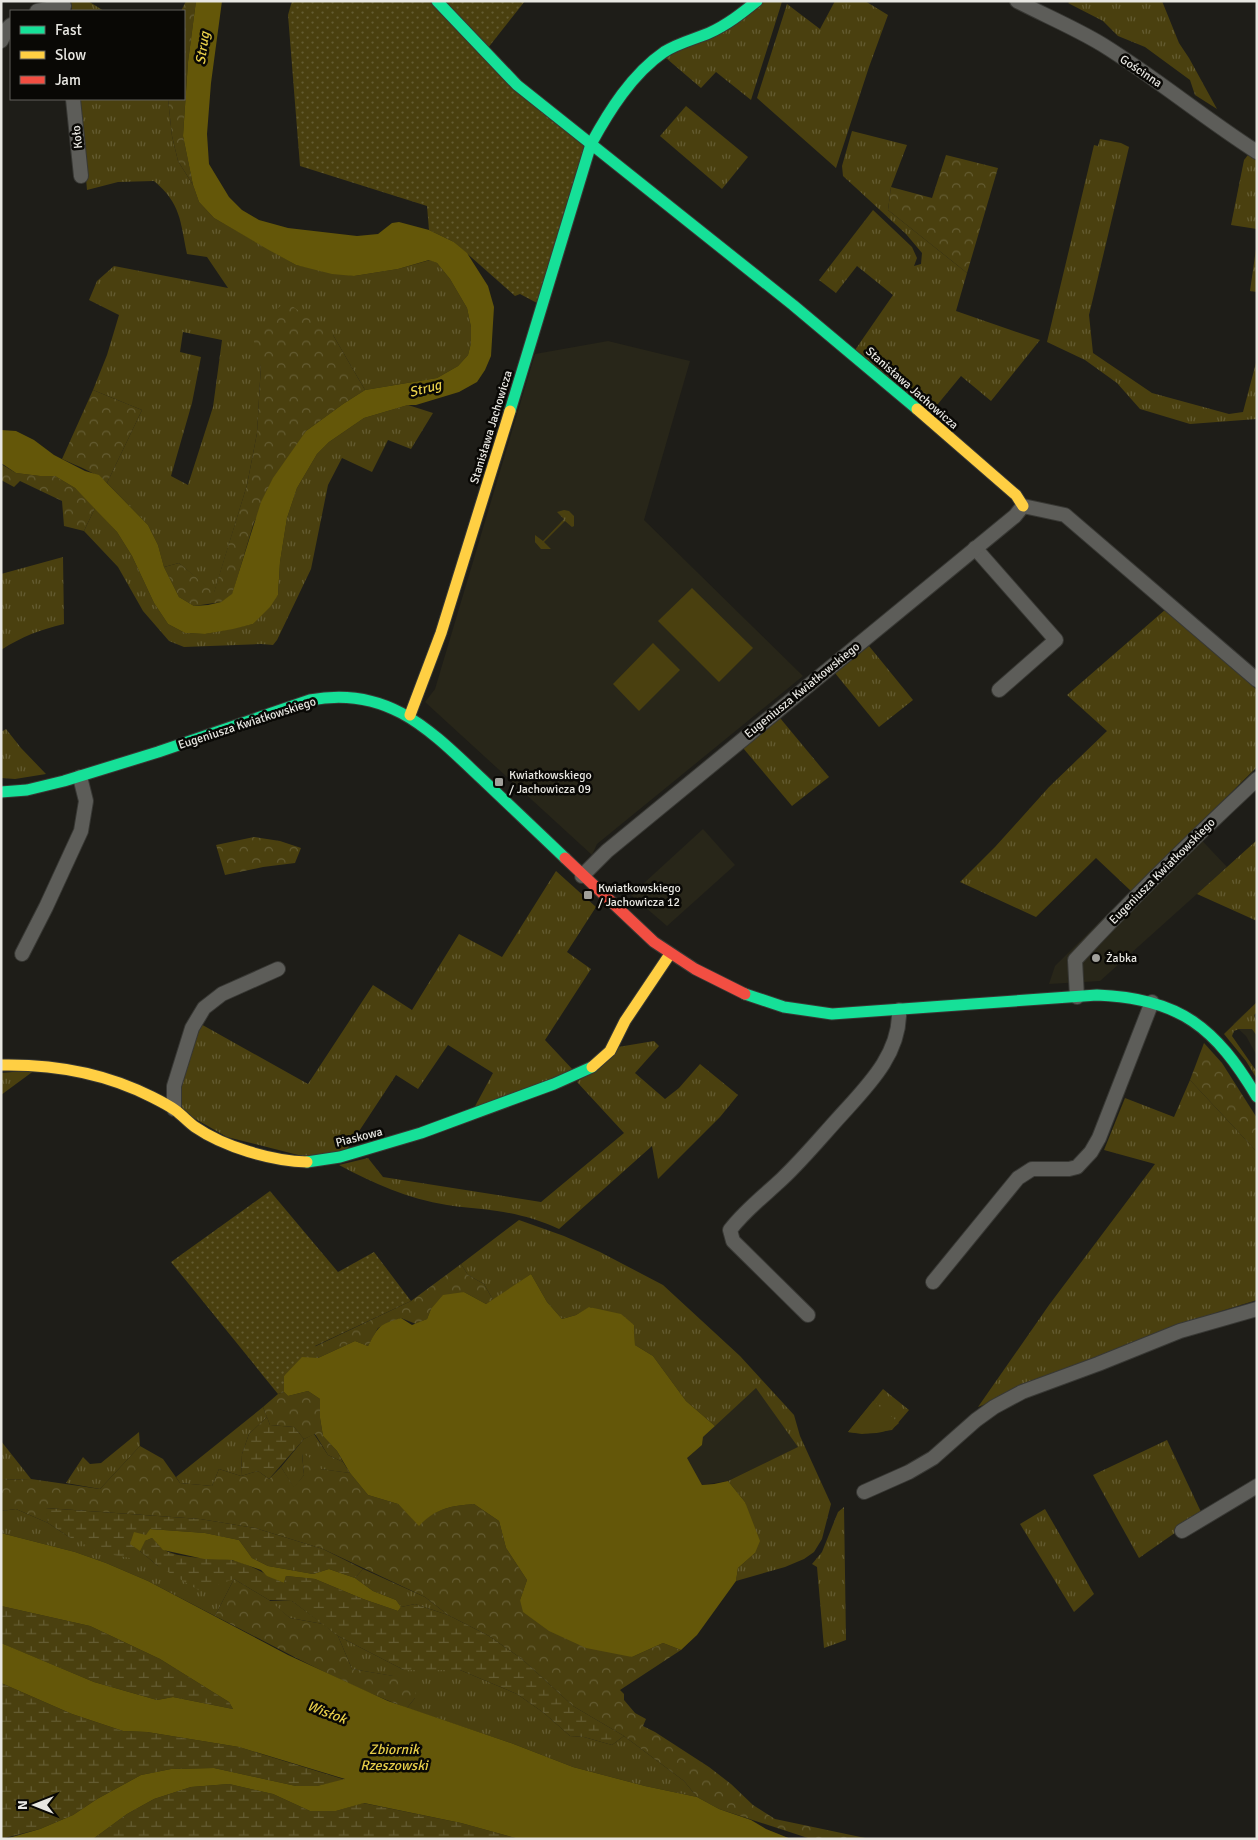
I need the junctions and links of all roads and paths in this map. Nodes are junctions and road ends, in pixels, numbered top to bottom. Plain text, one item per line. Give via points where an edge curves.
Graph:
1 (437, 1) edge
2 (757, 1) edge
3 (1017, 1) edge
4 (64, 6) edge
5 (43, 10) edge
6 (10, 26) edge
7 (1, 42) edge
8 (73, 100) edge
9 (590, 144) junction
10 (1257, 152) edge
11 (81, 176) dead end
12 (1023, 506) junction
13 (975, 548) junction
14 (1257, 680) edge
15 (999, 690) dead end
16 (410, 715) junction
17 (80, 777) junction
18 (1257, 779) edge
19 (1, 792) edge
20 (582, 876) junction
21 (22, 954) dead end
22 (670, 954) junction
23 (278, 969) dead end
24 (1077, 997) junction
25 (1152, 1002) junction
26 (900, 1010) junction
27 (1, 1065) edge
28 (1257, 1097) edge
29 (174, 1109) junction
30 (933, 1282) dead end
31 (1257, 1309) edge
32 (808, 1315) dead end
33 (1257, 1486) edge
34 (864, 1492) dead end
35 (1182, 1531) dead end

1 - 9 street via 517,85
2 - 9 street, Stanisława Jachowicza via 714,31 678,44 655,58 628,89
3 - 10 street, Gościnna via 1102,45
4 - 5 street
6 - 7 street
8 - 11 street, Koło
9 - 12 street, Stanisława Jachowicza via 887,383 1016,495
9 - 16 street, Stanisława Jachowicza via 490,479 426,676
12 - 13 street, Eugeniusza Kwiatkowskiego
12 - 14 street via 1065,515
13 - 15 street via 1056,640
13 - 20 street, Eugeniusza Kwiatkowskiego via 607,851
16 - 17 street, Eugeniusza Kwiatkowskiego via 365,699 345,696 311,700
16 - 20 street, Eugeniusza Kwiatkowskiego via 436,735
17 - 19 street, Eugeniusza Kwiatkowskiego via 39,788
17 - 21 street via 86,801 81,831
18 - 24 street, Eugeniusza Kwiatkowskiego via 1169,862 1074,960
20 - 22 street, Eugeniusza Kwiatkowskiego
22 - 26 street, Eugeniusza Kwiatkowskiego via 716,981 775,1006 832,1014
22 - 29 street, Piaskowa via 625,1022 607,1056 564,1080 387,1145 318,1162 291,1160 257,1153 217,1139 195,1127
23 - 29 street via 222,994 204,1008 192,1028 174,1086
24 - 25 street, Eugeniusza Kwiatkowskiego via 1120,996
24 - 26 street, Eugeniusza Kwiatkowskiego
25 - 28 street, Eugeniusza Kwiatkowskiego via 1165,1005 1200,1025 1236,1064
25 - 30 street via 1091,1152 1077,1167 1032,1169 1018,1178
26 - 32 street via 898,1035 877,1074 795,1167 730,1230 733,1241
27 - 29 street, Piaskowa via 80,1071 115,1080
31 - 34 street via 1180,1331 1022,1392 976,1420 933,1458
33 - 35 street

